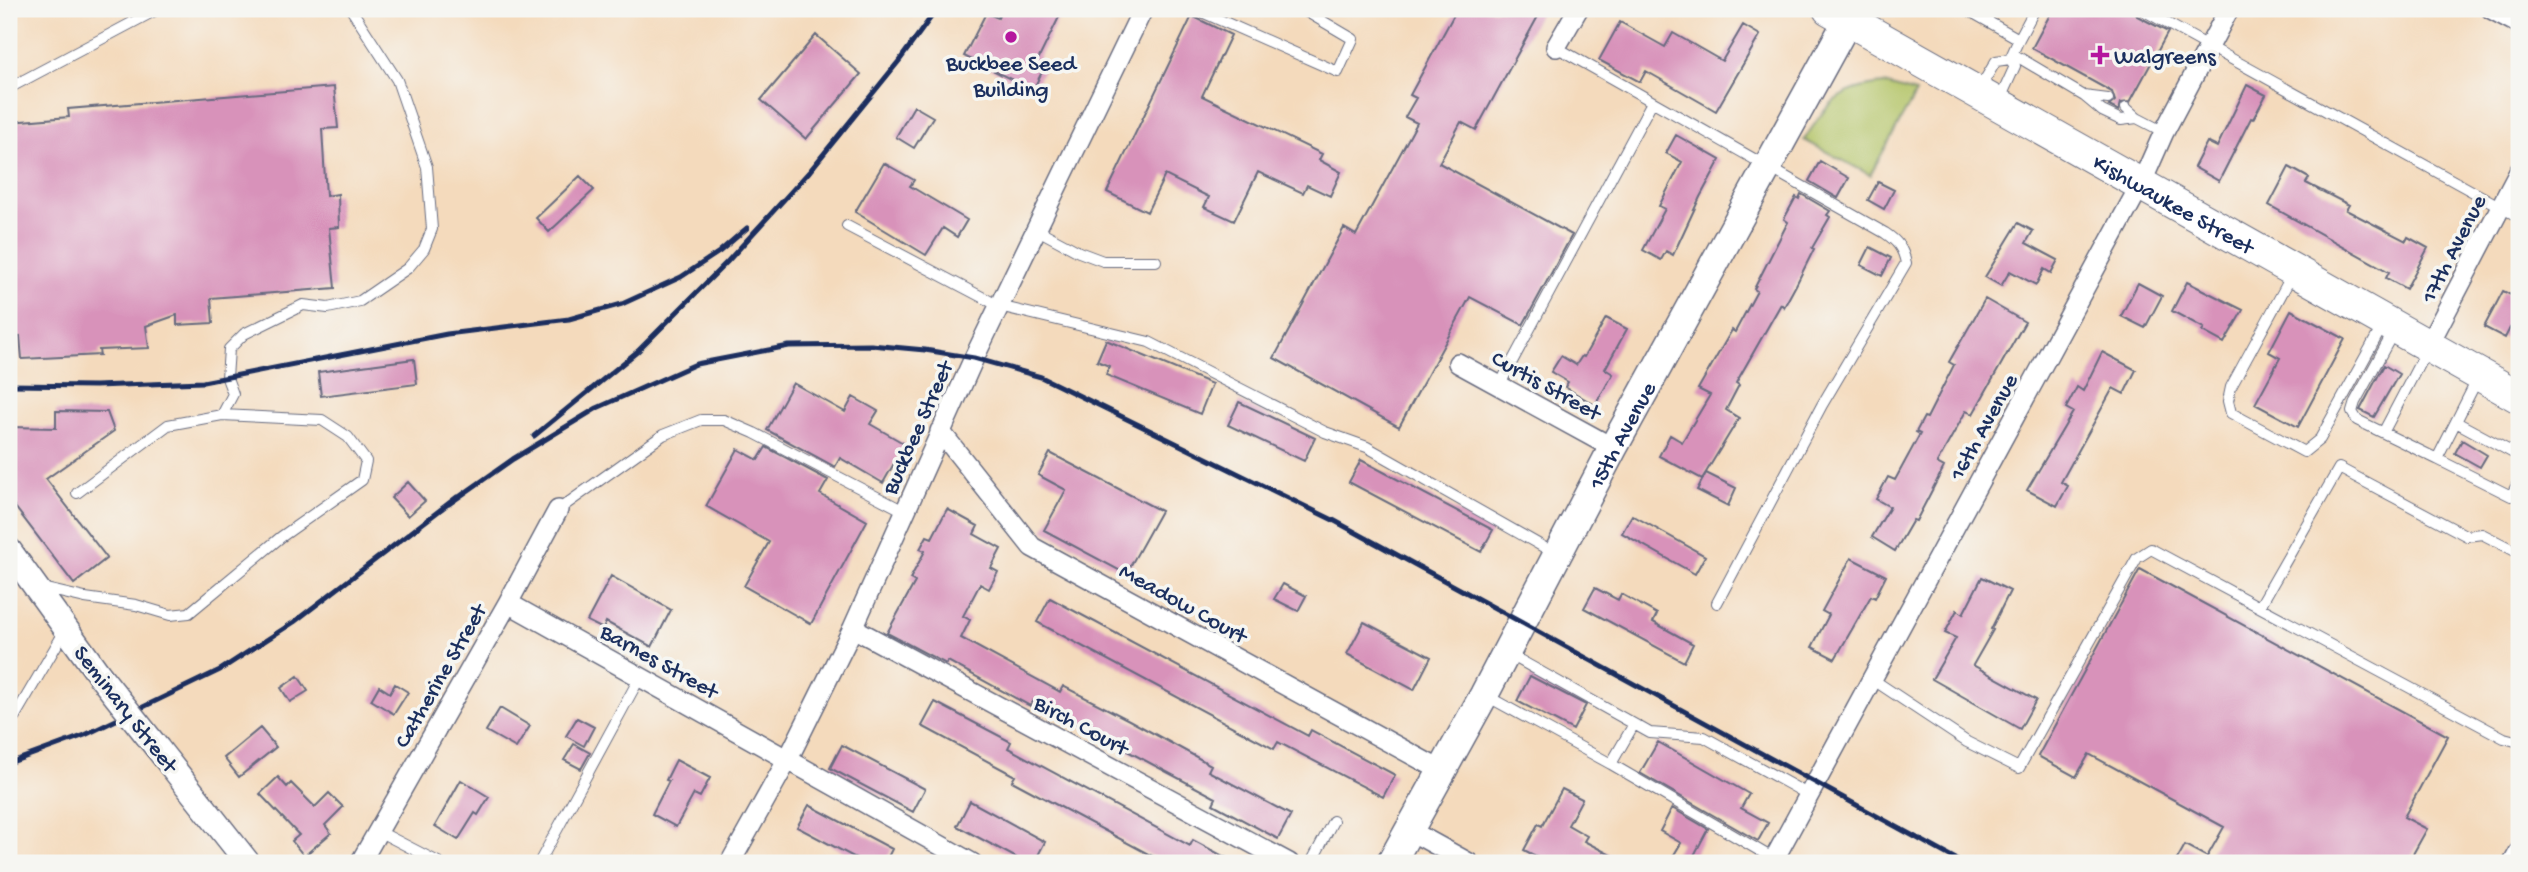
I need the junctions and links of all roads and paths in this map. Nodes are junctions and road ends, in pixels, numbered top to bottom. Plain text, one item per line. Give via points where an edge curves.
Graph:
1 (158, 9) edge
2 (351, 9) edge
3 (1143, 9) edge
4 (1195, 9) edge
5 (1301, 9) edge
6 (1578, 9) edge
7 (1966, 9) edge
8 (2035, 9) edge
9 (2141, 9) edge
10 (2229, 9) edge
11 (2491, 9) edge
12 (1844, 12) edge
13 (2519, 24) edge
14 (2019, 39) junction
15 (2208, 46) junction
16 (1556, 47) joint
17 (2011, 57) junction
18 (9, 88) edge
19 (2084, 96) junction
20 (1988, 97) junction
21 (2108, 99) dead end
22 (1652, 102) junction
23 (2126, 108) dead end
24 (2137, 118) junction
25 (2164, 132) junction
26 (1768, 167) junction
27 (2519, 172) edge
28 (2141, 184) junction
29 (2501, 206) junction
30 (2519, 217) edge
31 (847, 226) dead end
32 (1035, 229) junction
33 (1156, 261) dead end
34 (2294, 270) junction
35 (999, 306) junction
36 (2390, 325) junction
37 (2428, 346) junction
38 (1458, 363) dead end
39 (2480, 375) junction
40 (1499, 386) junction
41 (2519, 397) edge
42 (222, 415) junction
43 (2456, 422) junction
44 (940, 431) junction
45 (2385, 431) junction
46 (1613, 448) junction
47 (2519, 456) edge
48 (2437, 459) junction
49 (2519, 481) edge
50 (77, 493) dead end
51 (558, 510) joint
52 (904, 511) junction
53 (9, 550) edge
54 (2519, 553) edge
55 (1558, 555) junction
56 (35, 586) junction
57 (508, 603) junction
58 (1717, 603) dead end
59 (2260, 606) junction
60 (853, 628) junction
61 (66, 629) junction
62 (1507, 653) junction
63 (640, 677) junction
64 (1872, 679) junction
65 (1484, 695) junction
66 (9, 722) edge
67 (1634, 724) junction
68 (2519, 742) edge
69 (788, 759) junction
70 (1611, 764) junction
71 (1442, 771) junction
72 (1809, 795) junction
73 (1333, 821) dead end
74 (1409, 830) junction
75 (378, 831) junction
76 (2519, 852) edge
77 (1773, 861) edge
78 (248, 863) edge
79 (360, 863) edge
80 (440, 863) edge
81 (539, 863) edge
82 (730, 863) edge
83 (972, 863) edge
84 (1289, 863) edge
85 (1311, 863) edge
86 (1391, 863) edge
87 (1469, 863) edge
88 (2513, 863) edge

1 - 18 lane
2 - 42 lane via 397,80 427,167 432,229 424,249 408,268 360,301 328,308 303,305 244,334 229,349 227,378 233,394
3 - 32 street, Buckbee Street
4 - 5 lane via 1338,72 1353,39
6 - 16 street
7 - 14 lane
8 - 14 lane
9 - 15 lane
10 - 15 street, 16th Avenue
11 - 13 street
12 - 20 main road, Kishwaukee Street
12 - 26 main road, 15th Avenue
14 - 17 lane
15 - 25 street, 16th Avenue
15 - 29 lane
16 - 22 lane
17 - 19 lane
17 - 20 lane via 2015,66
17 - 20 lane via 1996,61
19 - 21 lane
19 - 24 lane via 2122,120
20 - 28 main road, Kishwaukee Street
22 - 26 lane
22 - 40 lane
23 - 24 lane
24 - 25 lane
25 - 28 street, 16th Avenue
26 - 46 main road, 15th Avenue
26 - 58 lane via 1885,233 1896,241 1906,263 1822,405
27 - 29 street, 17th Avenue
28 - 34 main road, Kishwaukee Street
28 - 64 street, 16th Avenue
29 - 30 lane
29 - 37 street, 17th Avenue
31 - 35 lane
32 - 33 lane via 1103,261
32 - 35 street, Buckbee Street
34 - 36 main road, Kishwaukee Street
34 - 36 lane via 2231,387 2231,413 2304,452 2320,439
35 - 44 street, Buckbee Street
35 - 55 lane via 1149,342 1325,432 1367,447
36 - 37 main road, Kishwaukee Street
36 - 45 lane via 2352,412 2357,420
37 - 39 main road, Kishwaukee Street
37 - 45 lane
38 - 40 street, Curtis Street
39 - 41 main road, Kishwaukee Street
39 - 43 lane
40 - 46 street, Curtis Street
42 - 50 lane via 169,425
42 - 56 lane via 322,420 348,437 366,461 362,480 281,537 189,613 170,615
43 - 47 lane
43 - 48 lane
44 - 52 street, Buckbee Street
44 - 71 street, Meadow Court via 1032,547
45 - 48 lane
46 - 55 main road, 15th Avenue
48 - 49 lane via 2511,496
51 - 52 lane via 663,435 701,420 724,420
51 - 57 street, Catherine Street
52 - 60 street, Buckbee Street
53 - 56 street, Seminary Street
54 - 59 lane via 2482,534 2467,536 2339,468
55 - 62 main road, 15th Avenue
56 - 61 street, Seminary Street
57 - 63 street, Barnes Street
57 - 75 street, Catherine Street
59 - 64 lane via 2158,551 2145,551 2019,768 1967,742
59 - 68 lane
60 - 69 street, Buckbee Street
60 - 84 street, Birch Court
61 - 66 lane
61 - 78 street, Seminary Street, bridge
62 - 65 main road, 15th Avenue
62 - 67 lane
63 - 69 street, Barnes Street
63 - 81 lane
64 - 72 street, 16th Avenue
65 - 70 lane
65 - 71 main road, 15th Avenue
67 - 70 lane
67 - 72 lane via 1650,733 1704,737
69 - 82 street, Buckbee Street
69 - 83 street
70 - 77 lane
71 - 74 main road, 15th Avenue
72 - 77 street, 16th Avenue
73 - 85 lane
74 - 86 main road, 15th Avenue
74 - 87 street
75 - 79 street, Catherine Street
75 - 80 lane
76 - 88 street

